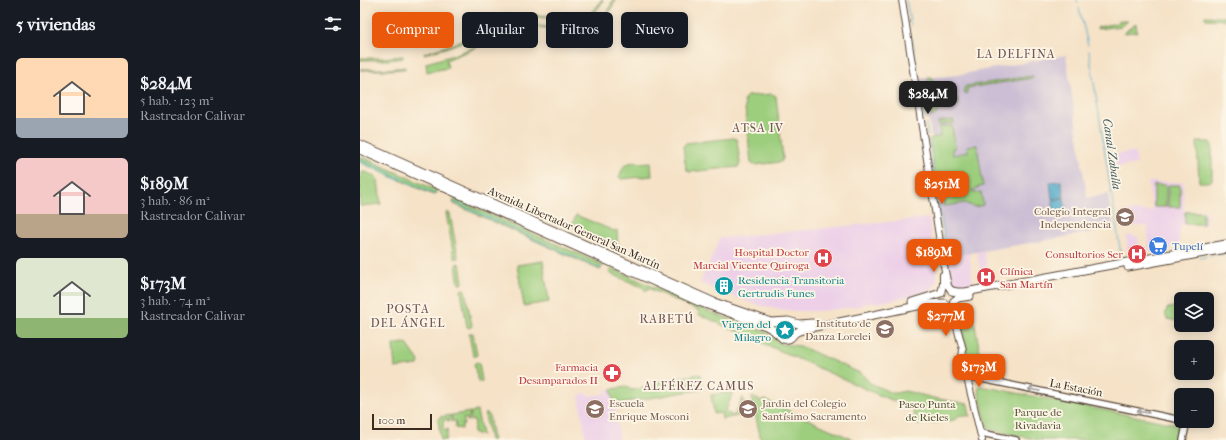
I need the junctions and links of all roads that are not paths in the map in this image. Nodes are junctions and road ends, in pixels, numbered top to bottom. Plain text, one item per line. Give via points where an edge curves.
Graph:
1 (902, 0) edge
2 (360, 144) edge
3 (360, 150) edge
4 (1226, 244) edge
5 (1226, 249) edge
6 (943, 261) junction
7 (952, 291) junction
8 (941, 293) junction
9 (953, 301) junction
10 (944, 304) junction
11 (782, 322) junction
12 (791, 322) junction
13 (796, 333) junction
14 (778, 336) junction
15 (962, 356) junction
16 (967, 376) junction
17 (1174, 419) edge
18 (1186, 428) edge
19 (981, 433) junction
20 (982, 440) edge
21 (1016, 440) edge
22 (1183, 440) edge

1 - 6 main road
2 - 11 main road, Avenida Libertador General San Martín via 705,298 771,322
3 - 14 main road, Avenida Libertador General San Martín via 699,302 766,326
4 - 7 main road via 965,292
5 - 9 main road via 958,298
6 - 7 main road via 948,286
6 - 8 main road
7 - 8 main road via 945,290
7 - 9 main road via 955,295
8 - 10 main road via 940,300
8 - 12 main road, Avenida Libertador General San Martín via 915,302 826,320 804,324
9 - 10 main road
9 - 15 main road
10 - 13 main road via 927,304
10 - 15 main road via 949,310
11 - 12 main road, Avenida Libertador General San Martín
11 - 14 main road via 778,326
12 - 13 main road
13 - 14 main road via 789,339
15 - 16 main road
17 -> 16 street, La Estación
16 - 19 main road
18 - 22 street
19 - 20 main road
19 - 21 street

